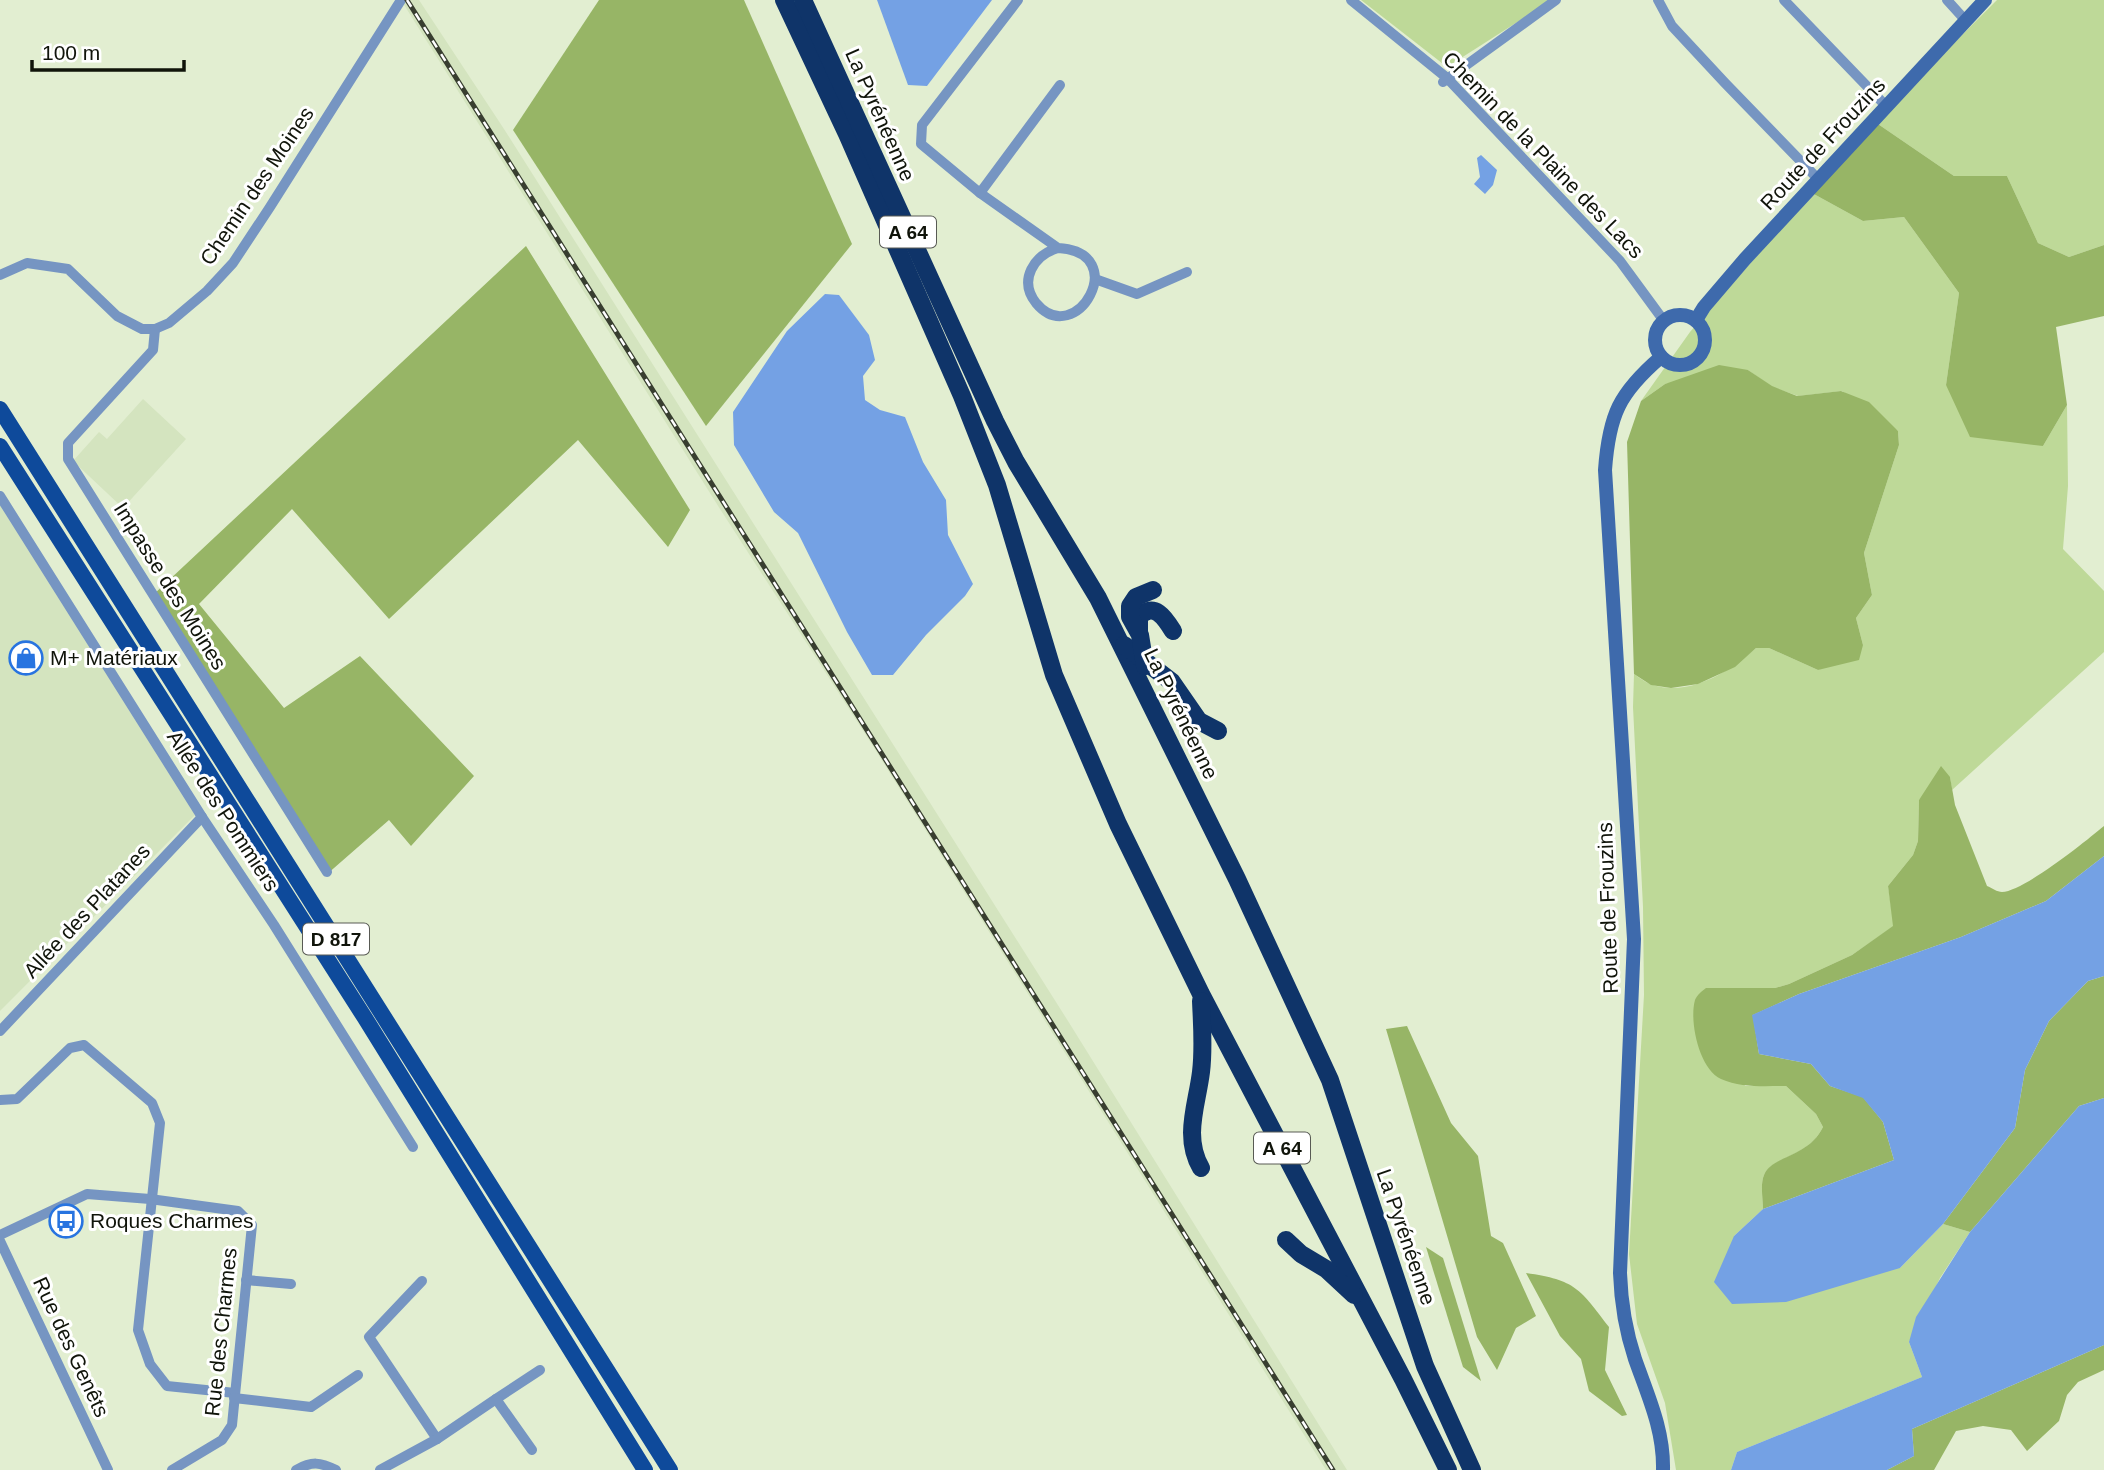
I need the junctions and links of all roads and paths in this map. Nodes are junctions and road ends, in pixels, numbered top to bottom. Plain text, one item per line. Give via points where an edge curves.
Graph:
1 (401, 0) edge
2 (784, 0) edge
3 (803, 0) edge
4 (1018, 0) edge
5 (1351, 0) edge
6 (1556, 0) edge
7 (1658, 0) edge
8 (1784, 0) edge
9 (1947, 0) edge
10 (1985, 0) edge
11 (1966, 21) junction
12 (1444, 80) junction
13 (1060, 85) dead end
14 (1886, 106) junction
15 (1818, 179) junction
16 (980, 192) junction
17 (1058, 248) junction
18 (1187, 272) dead end
19 (0, 275) edge
20 (1095, 279) junction
21 (1696, 320) junction
22 (1664, 321) junction
23 (155, 329) junction
24 (1661, 357) junction
25 (0, 409) edge
26 (0, 446) edge
27 (0, 496) edge
28 (1153, 590) dead end
29 (1173, 631) dead end
30 (1140, 635) junction
31 (1119, 640) junction
32 (1144, 660) junction
33 (1172, 682) junction
34 (1151, 704) junction
35 (1218, 731) dead end
36 (202, 817) junction
37 (327, 872) dead end
38 (1201, 994) junction
39 (0, 1031) edge
40 (0, 1100) edge
41 (413, 1147) dead end
42 (1201, 1168) dead end
43 (150, 1199) junction
44 (0, 1234) edge
45 (1286, 1240) dead end
46 (0, 1241) edge
47 (246, 1280) junction
48 (422, 1281) dead end
49 (291, 1284) dead end
50 (1364, 1304) junction
51 (540, 1370) dead end
52 (358, 1375) dead end
53 (235, 1396) junction
54 (496, 1399) junction
55 (436, 1439) junction
56 (532, 1450) dead end
57 (108, 1470) edge
58 (172, 1470) edge
59 (296, 1470) edge
60 (336, 1470) edge
61 (380, 1470) edge
62 (645, 1470) edge
63 (670, 1470) edge
64 (1448, 1470) edge
65 (1472, 1470) edge
66 (1663, 1470) edge

1 - 23 street, Chemin des Moines via 233,263 207,291
2 - 38 highway, La Pyrénéenne / A 64 via 847,134 998,485 1054,675 1093,768
3 - 31 highway, La Pyrénéenne / A 64 via 995,421
4 - 16 street via 922,125 921,144
5 - 12 street, Chemin de la Plaine des Lacs
6 - 12 street
7 - 15 street via 1672,26
8 - 14 street
9 - 11 street
10 - 11 main road, Route de Frouzins
11 - 14 main road, Route de Frouzins
12 - 22 street, Chemin de la Plaine des Lacs via 1620,261
13 - 16 street
14 - 15 main road, Route de Frouzins
15 - 21 main road, Route de Frouzins
16 - 17 street
17 - 20 street via 1081,253
17 - 20 street via 1040,256 1028,277 1029,289 1040,306 1059,315 1077,311 1091,298
18 - 20 street via 1137,294
19 - 23 street via 27,263 68,269 117,316 142,329
21 - 22 main road via 1680,315
21 - 24 main road via 1706,342 1699,358 1676,365
22 - 24 main road via 1656,334
23 - 37 street, Impasse des Moines via 153,351 68,443 68,459
24 - 66 main road, Route de Frouzins via 1630,386 1619,405 1605,470 1634,939 1620,1273 1632,1349 1661,1435
25 - 63 main road, D 817
26 - 62 main road, D 817 via 365,1018
27 - 36 street, Allée des Pommiers
28 - 30 highway via 1136,597 1130,606 1130,617
29 - 30 highway via 1162,615 1151,610 1139,617
30 - 32 highway
30 - 33 highway
31 - 32 highway
31 - 34 highway, La Pyrénéenne / A 64
32 - 33 highway
32 - 34 highway
33 - 35 highway via 1199,722
34 - 65 highway, La Pyrénéenne / A 64 via 1329,1080 1425,1366
36 - 39 street, Allée des Platanes
36 - 41 street, Allée des Pommiers
38 - 42 highway via 1203,1044 1191,1134 1191,1147
38 - 50 highway, La Pyrénéenne / A 64
40 - 43 street via 16,1099 70,1048 84,1045 152,1103 160,1123
43 - 44 street, Rue des Charmes via 87,1194
43 - 47 street, Rue des Charmes via 238,1211 252,1225
43 - 53 street via 138,1330 150,1364 167,1386
45 - 50 highway
46 - 57 street, Rue des Genêts
47 - 49 street
47 - 53 street, Rue des Charmes
48 - 55 street via 369,1337
50 - 64 highway, La Pyrénéenne / A 64
51 - 54 street
52 - 53 street via 311,1407
53 - 58 street, Rue des Charmes via 232,1425 222,1440
54 - 55 street
54 - 56 street
55 - 61 street
59 - 60 street via 311,1462

